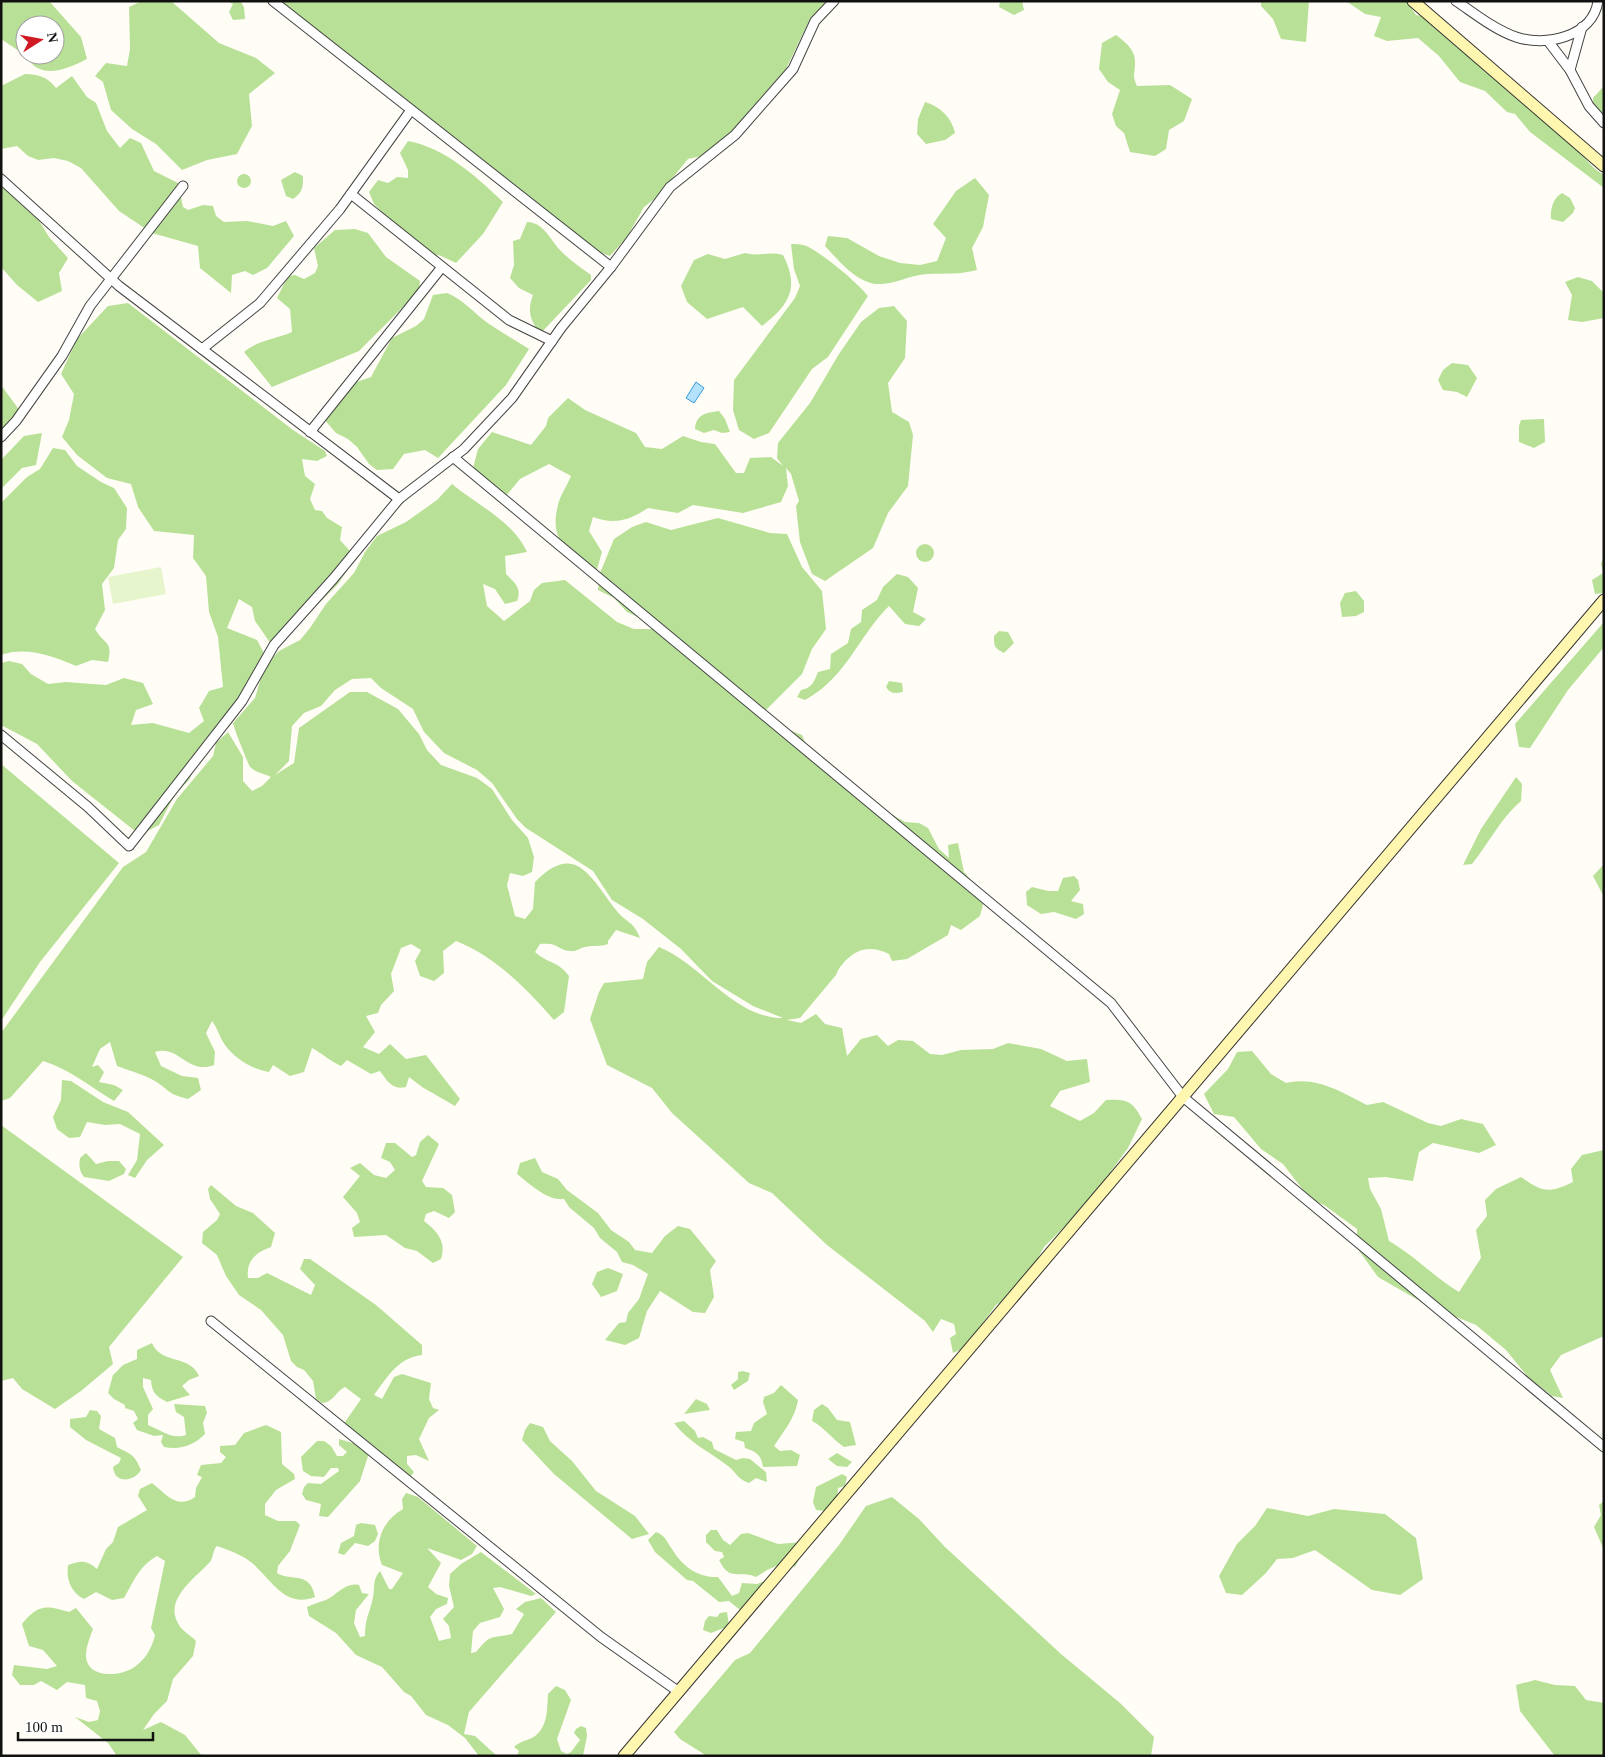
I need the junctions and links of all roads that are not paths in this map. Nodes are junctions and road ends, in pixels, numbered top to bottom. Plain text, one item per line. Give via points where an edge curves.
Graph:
1 (273, 1) edge
2 (834, 1) edge
3 (1413, 1) edge
4 (1456, 1) edge
5 (1598, 1) edge
6 (1582, 27) junction
7 (1548, 41) junction
8 (1570, 70) junction
9 (411, 110) junction
10 (1604, 122) edge
11 (1604, 166) edge
12 (1, 179) edge
13 (183, 186) dead end
14 (351, 194) junction
15 (442, 267) junction
16 (611, 267) junction
17 (112, 278) junction
18 (552, 341) junction
19 (202, 349) junction
20 (310, 432) junction
21 (1, 437) edge
22 (453, 457) junction
23 (399, 499) junction
24 (1604, 600) edge
25 (1, 735) edge
26 (1184, 1097) junction
27 (211, 1321) dead end
28 (1604, 1447) edge
29 (679, 1692) junction
30 (624, 1756) edge

1 - 9 street
2 - 16 street via 815,21 793,69 735,134 670,187
3 - 11 street
4 - 7 street via 1515,37
5 - 6 street
6 - 7 street via 1566,37
6 - 8 street
7 - 8 street
8 - 10 street via 1588,106
9 - 14 street
9 - 16 street
12 - 17 street
13 - 17 street
14 - 15 street
14 - 19 street via 260,302
15 - 18 street via 508,320
15 - 20 street
16 - 18 street
17 - 19 street
17 - 21 street via 90,306 62,356
18 - 22 street via 512,398
19 - 20 street
20 - 23 street
22 - 23 street
22 - 26 street via 1111,1002
23 - 25 street via 274,645 242,701 129,846 88,807
24 - 26 street
26 - 28 street
26 - 29 street
27 - 29 street via 601,1637
29 - 30 street

